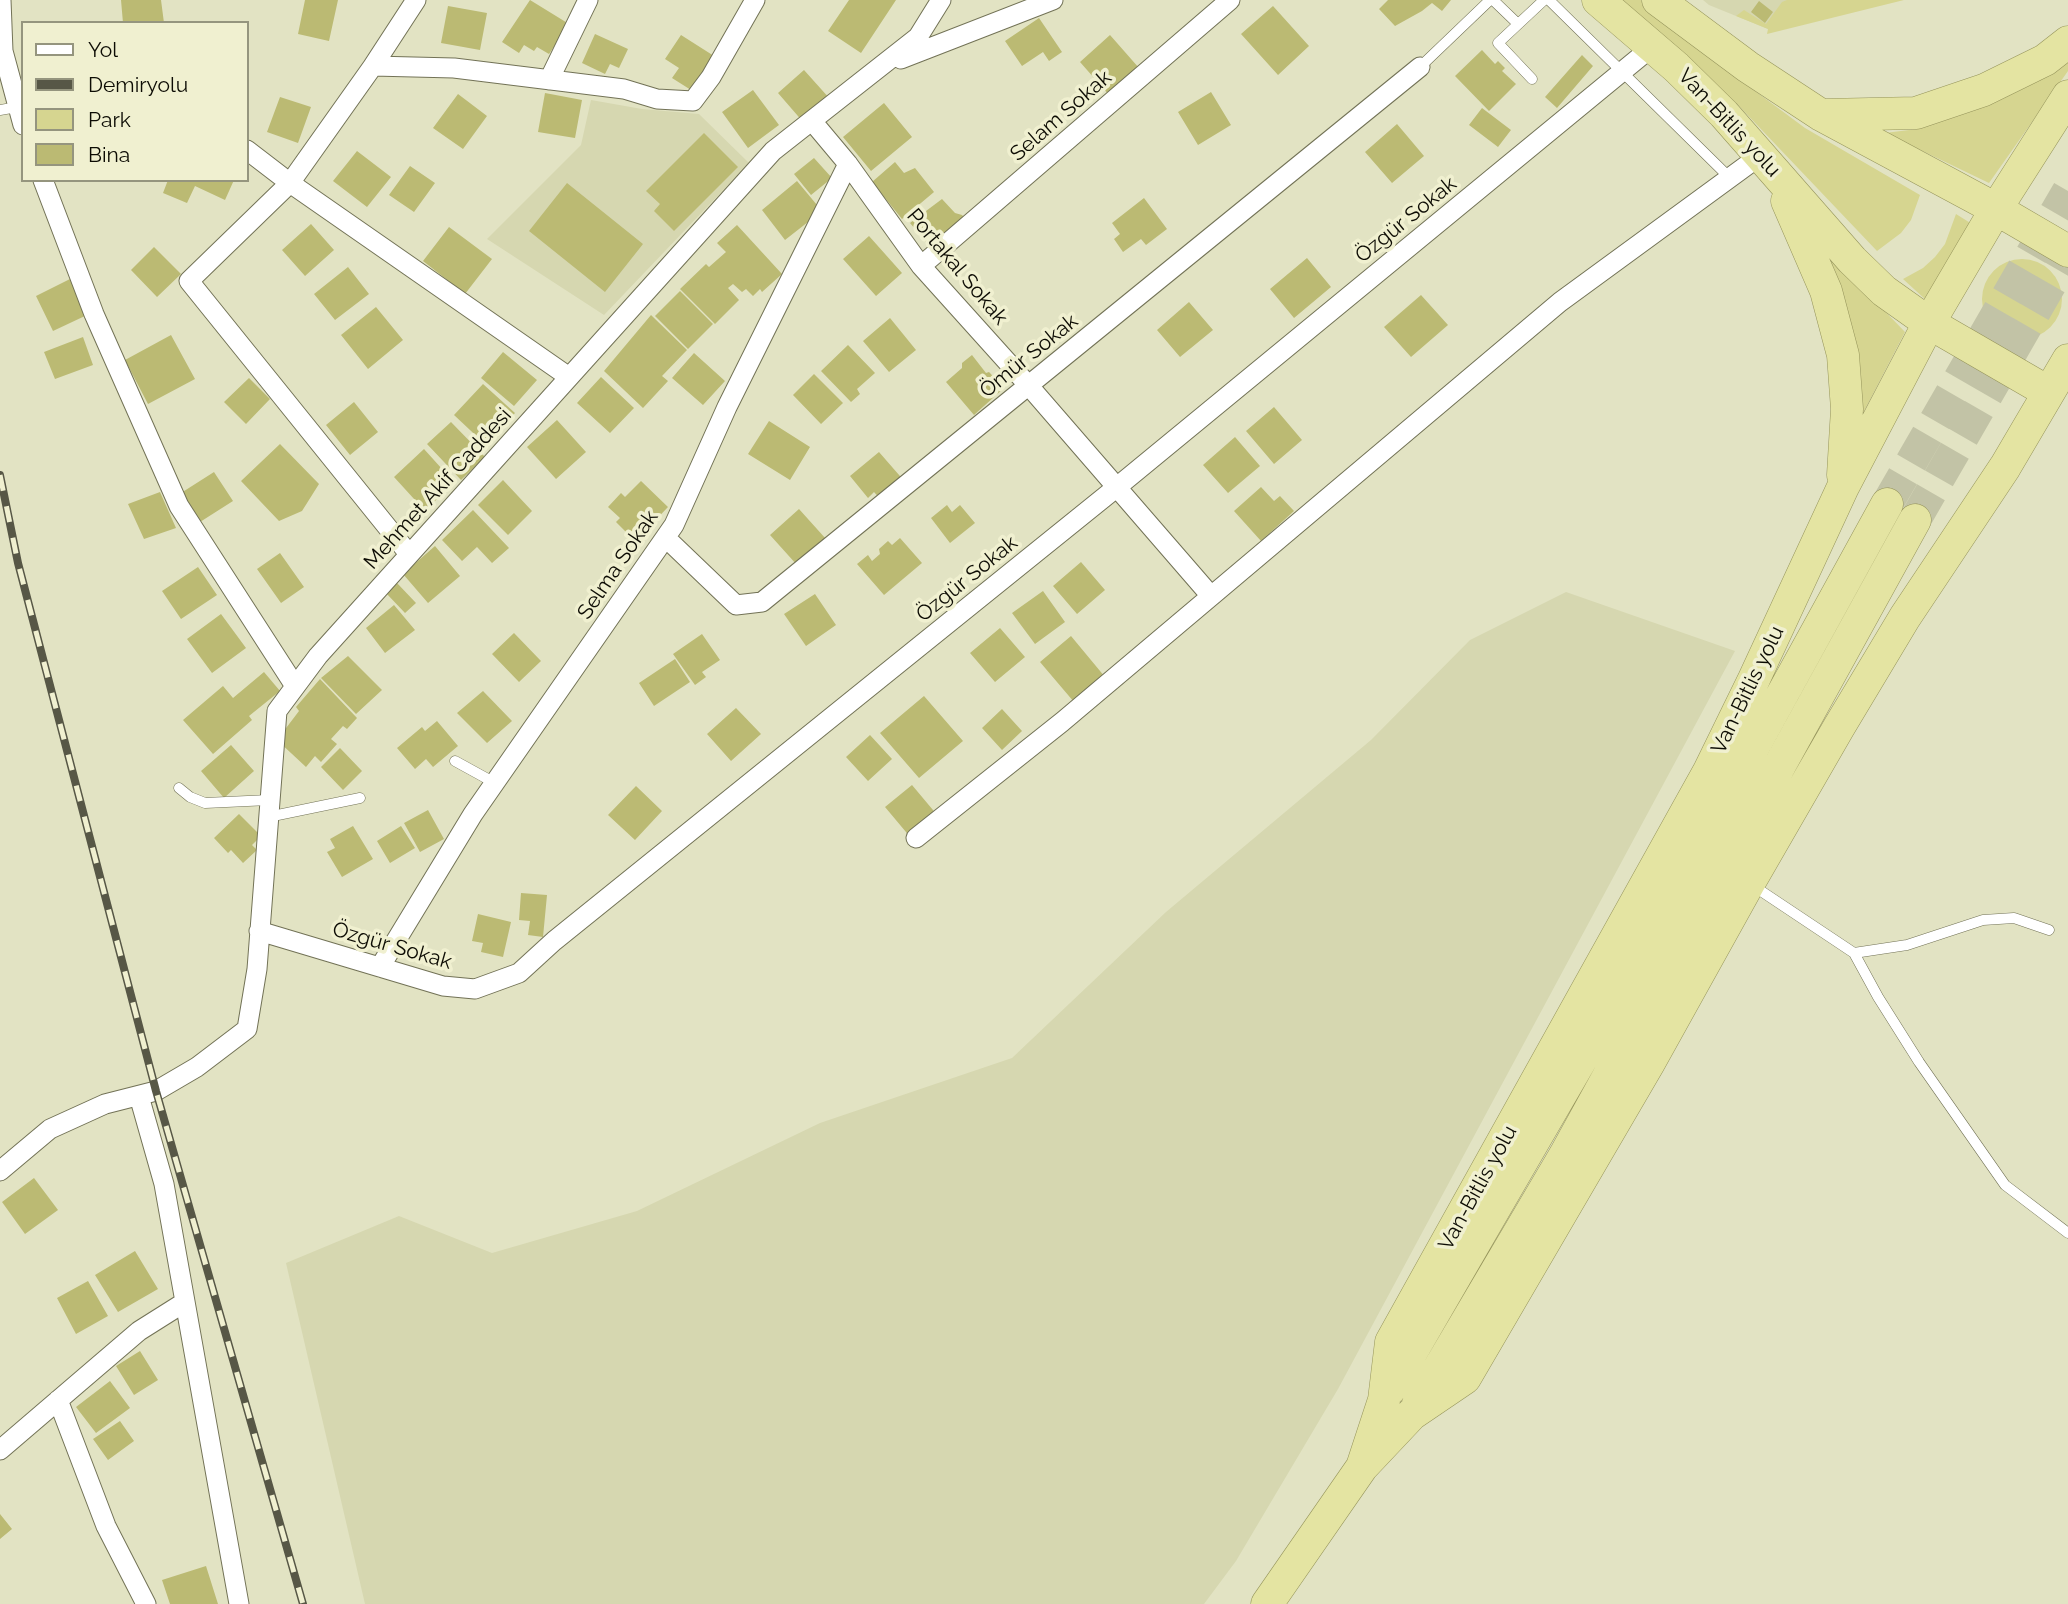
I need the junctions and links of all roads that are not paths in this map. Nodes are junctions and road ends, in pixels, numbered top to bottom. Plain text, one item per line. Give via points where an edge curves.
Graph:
1 (1, 0) edge
2 (416, 0) edge
3 (587, 0) edge
4 (755, 0) edge
5 (941, 0) edge
6 (1053, 0) edge
7 (1230, 0) edge
8 (1491, 0) edge
9 (1544, 0) edge
10 (1549, 0) edge
11 (1598, 0) edge
12 (1658, 0) edge
13 (1518, 24) junction
14 (2068, 42) edge
15 (1652, 47) junction
16 (3, 51) junction
17 (21, 56) edge
18 (373, 66) junction
19 (1420, 67) joint
20 (880, 68) junction
21 (1623, 71) junction
22 (1532, 79) dead end
23 (550, 80) junction
24 (2068, 96) edge
25 (13, 114) edge
26 (1821, 115) junction
27 (812, 121) junction
28 (248, 151) edge
29 (1765, 159) junction
30 (848, 164) junction
31 (1731, 178) junction
32 (44, 182) edge
33 (290, 183) junction
34 (1996, 209) junction
35 (2068, 251) edge
36 (921, 266) junction
37 (1929, 323) junction
38 (2068, 360) edge
39 (569, 377) junction
40 (1028, 386) junction
41 (2048, 392) junction
42 (1117, 487) junction
43 (1843, 487) junction
44 (1887, 504) tunnel mouth
45 (1915, 520) tunnel mouth
46 (666, 538) junction
47 (410, 554) junction
48 (1211, 597) junction
49 (295, 686) junction
50 (455, 761) dead end
51 (495, 783) junction
52 (179, 788) dead end
53 (360, 798) dead end
54 (269, 808) junction
55 (916, 838) dead end
56 (1749, 883) junction
57 (2049, 930) dead end
58 (260, 931) junction
59 (1854, 953) junction
60 (380, 967) junction
61 (147, 1093) junction
62 (0, 1171) edge
63 (2068, 1233) edge
64 (185, 1302) junction
65 (58, 1400) junction
66 (1384, 1400) junction
67 (1412, 1414) junction
68 (0, 1450) edge
69 (1362, 1467) junction
70 (1273, 1600) edge
71 (146, 1604) edge
72 (239, 1604) edge

1 - 16 street
2 - 18 street
3 - 23 street
4 - 23 street via 693,101
5 - 20 street, Mehmet Akif Caddesi via 918,37
6 - 20 street
7 - 36 street, Selam Sokak
8 - 13 lane
8 - 19 lane
9 - 13 lane
10 - 21 lane
11 - 15 highway, Van-Bitlis yolu
12 - 26 highway
13 - 22 lane via 1498,43
14 - 26 highway via 2045,60 1984,90 1916,113
15 - 21 street, Özgür Sokak
15 - 29 highway, Van-Bitlis yolu
16 - 17 street
16 - 25 street
18 - 23 street via 454,68
18 - 33 street
19 - 40 street, Ömür Sokak
20 - 27 street, Mehmet Akif Caddesi
21 - 31 lane
21 - 42 street, Özgür Sokak
24 - 34 highway
26 - 34 highway
27 - 30 street, Portakal Sokak
27 - 39 street, Mehmet Akif Caddesi via 773,151
28 - 33 street
29 - 31 street
29 - 37 highway, Van-Bitlis yolu via 1867,275
29 - 43 highway via 1826,291 1843,355 1847,409
30 - 36 street, Portakal Sokak
30 - 46 street, Selma Sokak
31 - 48 street via 1560,302
32 - 49 street via 94,314 179,506
33 - 39 street
33 - 47 street via 189,281
34 - 35 highway
34 - 37 highway
36 - 40 street, Portakal Sokak
37 - 41 highway
37 - 43 highway, Van-Bitlis yolu
38 - 41 highway, Van-Bitlis yolu
39 - 47 street, Mehmet Akif Caddesi
40 - 42 street, Portakal Sokak
40 - 46 street, Ömür Sokak via 762,602 736,605
41 - 56 highway, Van-Bitlis yolu via 2005,467 1905,617
42 - 48 street, Portakal Sokak
42 - 60 street, Özgür Sokak via 519,973 475,989 443,986
43 - 66 highway, Van-Bitlis yolu via 1709,771 1391,1342
44 - 66 highway via 1586,1051
45 - 67 highway via 1565,1156
46 - 51 street, Selma Sokak
47 - 49 street, Mehmet Akif Caddesi
48 - 55 street
49 - 54 street, Mehmet Akif Caddesi via 276,711
50 - 51 lane
51 - 60 street, Selma Sokak
52 - 54 lane via 205,803
53 - 54 lane
54 - 58 street, Mehmet Akif Caddesi
56 - 59 lane
56 - 67 highway, Van-Bitlis yolu via 1465,1378
57 - 59 lane via 2014,918 1983,920 1907,945
58 - 60 street, Özgür Sokak
58 - 61 street, Mehmet Akif Caddesi via 247,1029 197,1067
59 - 63 lane via 1919,1062 2005,1185
61 - 62 street, Mehmet Akif Caddesi via 105,1104 50,1129
61 - 64 street
64 - 65 street via 139,1331
64 - 72 street
65 - 68 street
65 - 71 street via 106,1526
66 - 69 highway, Van-Bitlis yolu
67 - 69 highway, Van-Bitlis yolu
69 - 70 highway, Van-Bitlis yolu

